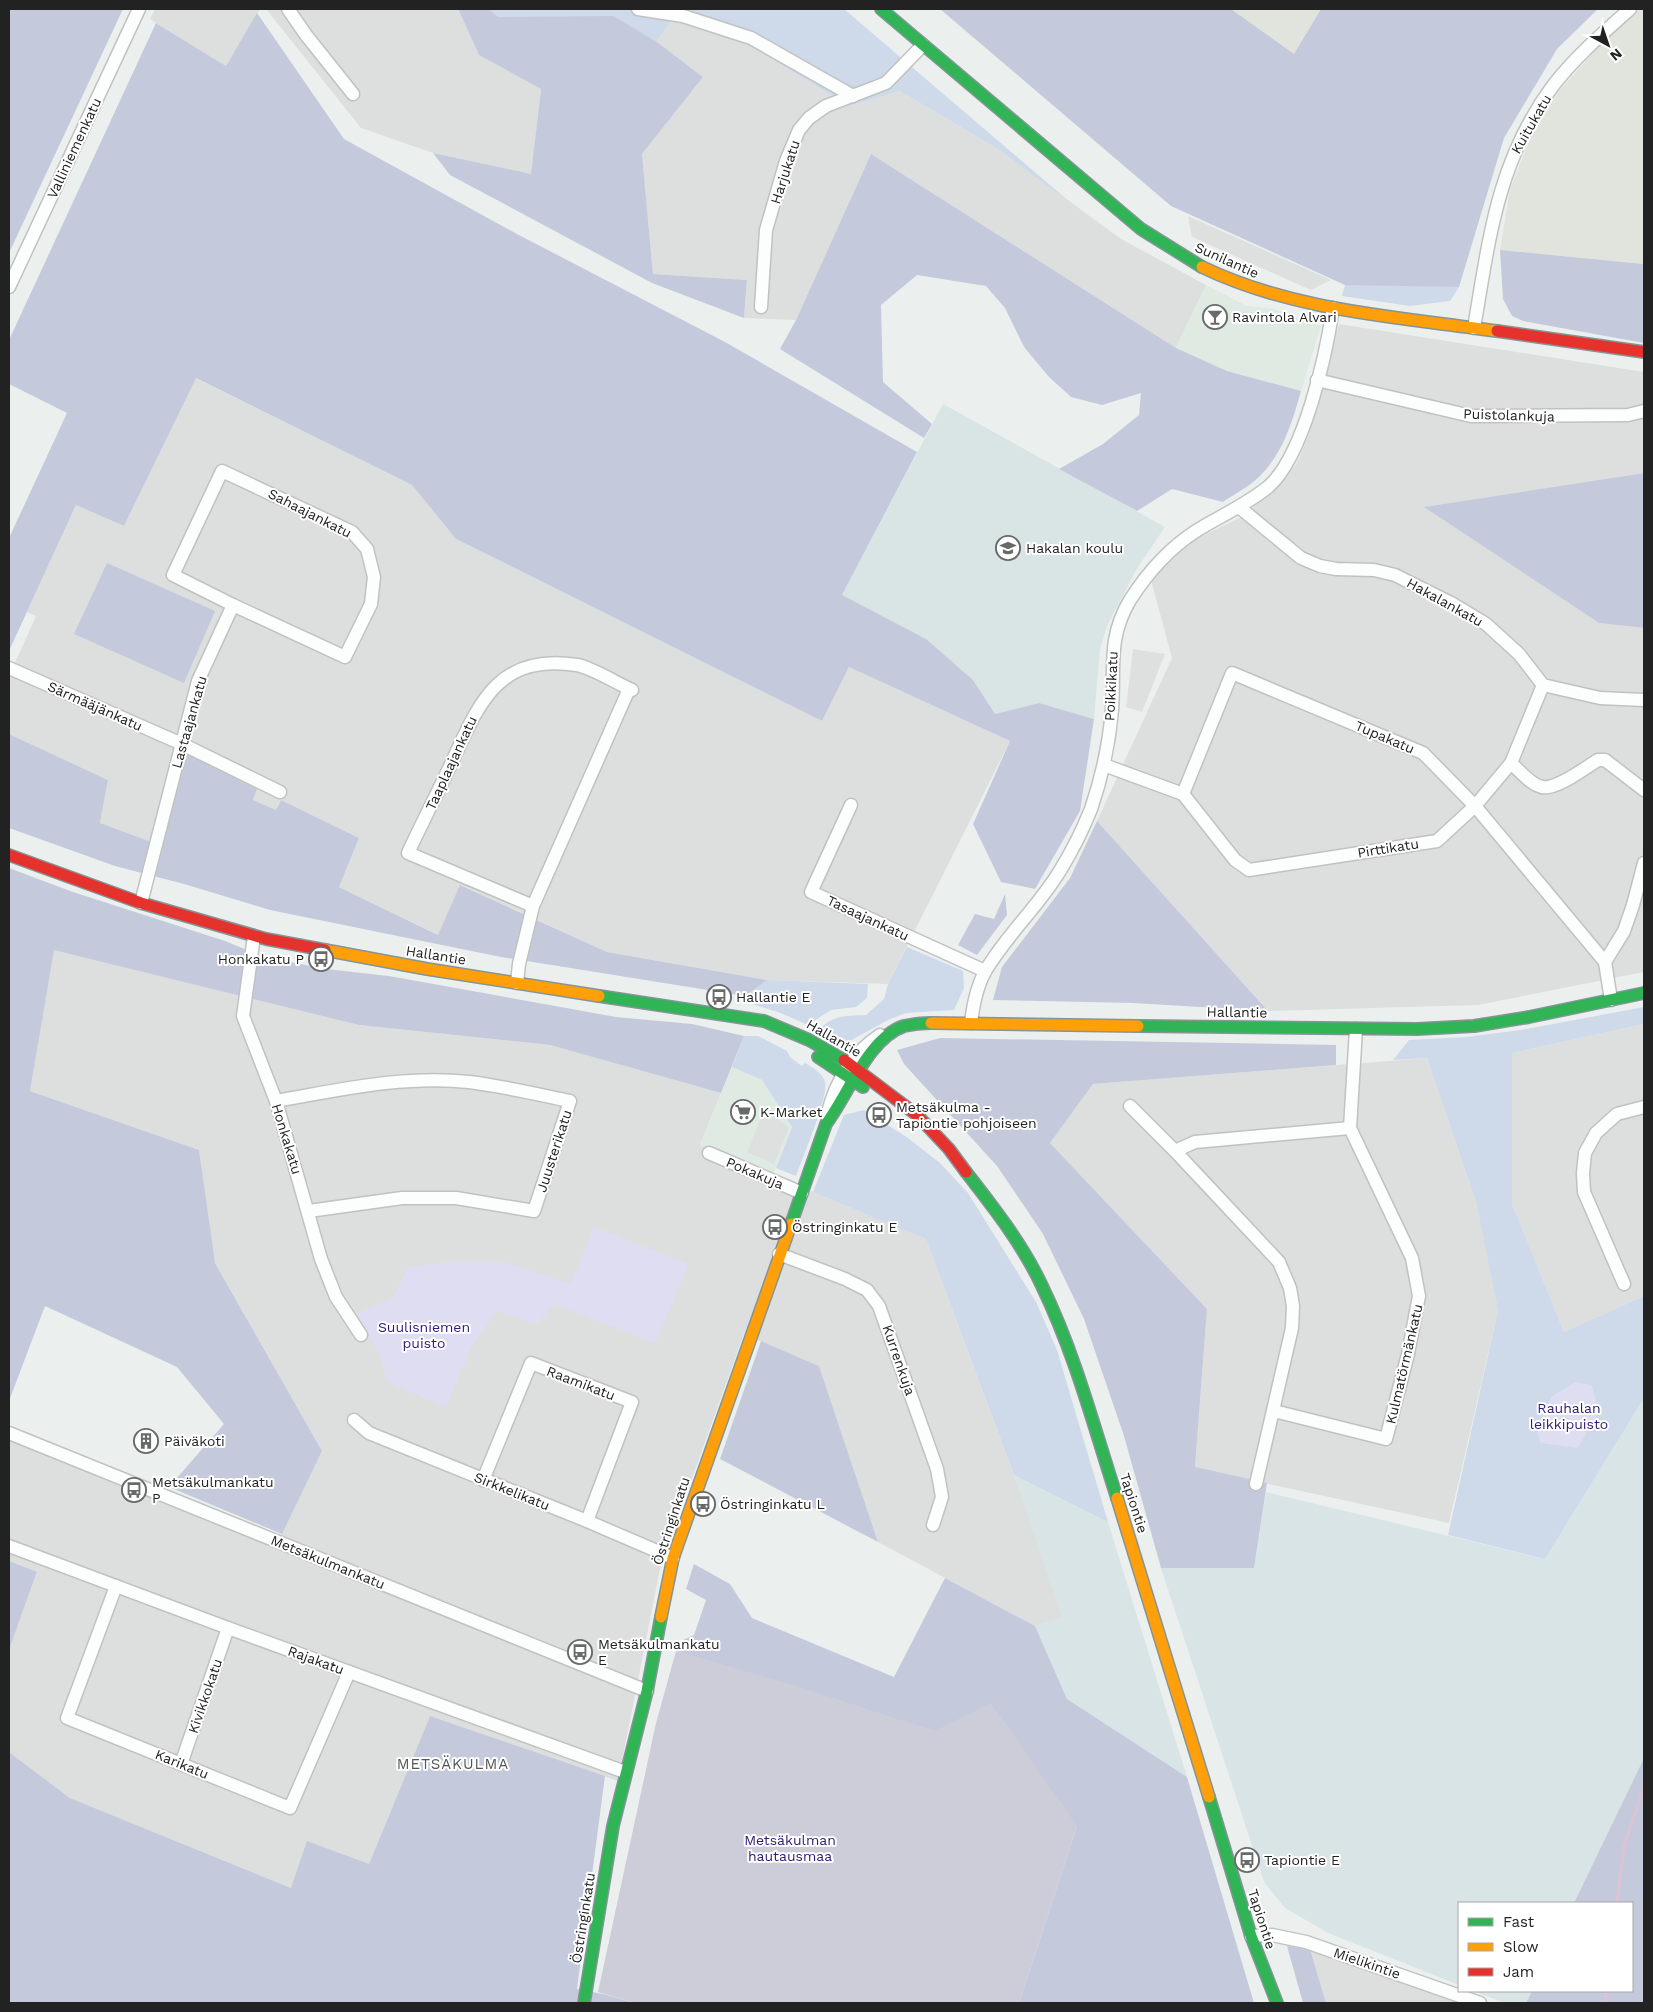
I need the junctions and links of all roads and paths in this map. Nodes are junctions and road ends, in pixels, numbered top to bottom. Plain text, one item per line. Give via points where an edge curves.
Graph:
1 (139, 9) edge
2 (288, 9) edge
3 (638, 9) edge
4 (881, 9) edge
5 (1630, 9) edge
6 (923, 45) junction
7 (354, 94) dead end
8 (853, 96) junction
9 (9, 287) edge
10 (761, 307) dead end
11 (1332, 308) junction
12 (1474, 328) junction
13 (1644, 352) edge
14 (1317, 380) junction
15 (1644, 411) edge
16 (1240, 507) junction
17 (233, 605) junction
18 (9, 668) edge
19 (1543, 684) junction
20 (1644, 700) edge
21 (182, 744) junction
22 (1512, 763) junction
23 (1104, 765) junction
24 (1644, 790) edge
25 (280, 792) dead end
26 (1183, 794) junction
27 (851, 805) dead end
28 (1475, 806) junction
29 (9, 855) edge
30 (1644, 863) edge
31 (141, 903) junction
32 (533, 906) junction
33 (254, 936) junction
34 (1604, 962) junction
35 (985, 971) junction
36 (517, 983) junction
37 (1644, 993) edge
38 (1610, 1000) junction
39 (971, 1023) junction
40 (904, 1026) joint
41 (1356, 1029) junction
42 (851, 1069) junction
43 (854, 1082) junction
44 (276, 1100) junction
45 (1130, 1106) dead end
46 (1644, 1107) edge
47 (826, 1124) junction
48 (1350, 1128) junction
49 (1175, 1151) junction
50 (709, 1153) dead end
51 (960, 1163) junction
52 (802, 1193) junction
53 (309, 1211) junction
54 (779, 1254) junction
55 (1624, 1284) dead end
56 (361, 1335) dead end
57 (1274, 1411) junction
58 (354, 1420) dead end
59 (9, 1433) edge
60 (483, 1480) junction
61 (1256, 1484) dead end
62 (587, 1521) junction
63 (933, 1525) dead end
64 (9, 1546) edge
65 (673, 1558) junction
66 (116, 1586) junction
67 (228, 1628) junction
68 (349, 1672) junction
69 (647, 1691) junction
70 (181, 1764) junction
71 (625, 1772) junction
72 (1251, 1936) junction
73 (584, 2003) edge
74 (1277, 2003) edge
75 (1480, 2003) edge

1 - 9 street, Valliniemenkatu
2 - 7 street
3 - 8 street via 683,16 750,38
4 - 6 street, Sunilantie
5 - 12 street, Kuitukatu via 1552,86 1526,126 1509,165 1492,223
6 - 8 street, Harjukatu via 886,82
6 - 11 street, Sunilantie via 1106,200 1166,246 1228,280
8 - 10 street, Harjukatu via 826,106 799,130 786,161 766,230
11 - 12 street, Sunilantie
11 - 14 street, Poikkikatu
12 - 13 street, Sunilantie
14 - 15 street, Puistolankuja via 1471,416 1628,415
14 - 16 street, Poikkikatu via 1302,433 1286,466 1269,486
16 - 19 street, Hakalankatu via 1301,558 1336,569 1374,570 1395,575 1451,603 1486,624 1519,654
16 - 23 street, Poikkikatu via 1197,530 1172,548 1150,570 1129,603 1113,646 1112,711
17 - 17 street, Sahaajankatu via 345,657 371,604 374,577 367,549 352,532 222,471 172,575
17 - 21 street, Lastaajankatu via 198,681
18 - 21 street, Särmääjänkatu
19 - 20 street via 1600,698
19 - 22 street, Pirttikatu
21 - 25 street, Särmääjänkatu
21 - 31 street, Lastaajankatu
22 - 24 street via 1532,783 1543,788 1558,784 1598,760 1605,760
22 - 28 street, Pirttikatu
23 - 26 street
23 - 35 street, Poikkikatu via 1090,810 1061,870
26 - 28 street, Pirttikatu via 1235,860 1249,870 1438,841
26 - 28 street, Tupakatu via 1232,673 1423,754
27 - 35 street, Tasaajankatu via 811,892
28 - 34 street, Tupakatu
29 - 31 street, Hallantie
30 - 34 street via 1624,931
31 - 33 street, Hallantie
32 - 32 street, Taaplaajankatu via 631,690 579,665 543,664 515,672 493,687 476,710 408,853
32 - 36 street, Taaplaajankatu
33 - 36 street, Hallantie
33 - 44 street, Honkakatu via 243,1016
34 - 38 street
35 - 39 street, Poikkikatu
36 - 42 street, Hallantie via 730,1015
37 - 38 street, Hallantie
38 - 41 street, Hallantie via 1474,1026
39 - 40 street, Hallantie via 929,1022
39 - 41 street, Hallantie
40 - 42 street via 871,1041
41 - 48 street, Kulmatörmänkatu
42 - 43 street
42 - 47 street via 835,1091
42 - 51 street, Tapiontie via 917,1115
43 - 47 street, Östringinkatu
43 - 51 street via 904,1116
44 - 53 street, Honkakatu
44 - 53 street, Juusterikatu via 372,1084 419,1081 468,1082 570,1101 534,1211 456,1198 402,1198
45 - 49 street
46 - 55 street via 1617,1114 1596,1133 1585,1152 1584,1192
47 - 52 street, Östringinkatu
48 - 49 street via 1195,1142
48 - 57 street, Kulmatörmänkatu via 1412,1258 1419,1296 1386,1439
49 - 57 street via 1279,1262 1290,1288 1292,1328
50 - 52 street, Pokakuja
51 - 72 street, Tapiontie via 1020,1245 1060,1326 1124,1520
52 - 54 street, Östringinkatu
53 - 56 street, Honkakatu via 321,1259 336,1297
54 - 63 street, Kurrenkuja via 867,1290 880,1306 936,1470 942,1497
54 - 65 street, Östringinkatu
57 - 61 street
58 - 60 street, Sirkkelikatu via 369,1433
59 - 69 street, Metsäkulmankatu
60 - 62 street, Sirkkelikatu
60 - 62 street, Raamikatu via 531,1363 632,1402
62 - 65 street, Sirkkelikatu
64 - 66 street, Rajakatu
65 - 69 street, Östringinkatu
66 - 67 street, Rajakatu
66 - 70 street, Karikatu via 67,1718
67 - 68 street, Rajakatu
67 - 70 street, Kivikkokatu
68 - 70 street, Karikatu via 290,1808
68 - 71 street, Rajakatu
69 - 71 street, Östringinkatu
71 - 73 street, Östringinkatu
72 - 74 street, Tapiontie
72 - 75 street, Mielikintie via 1272,1935 1306,1942

